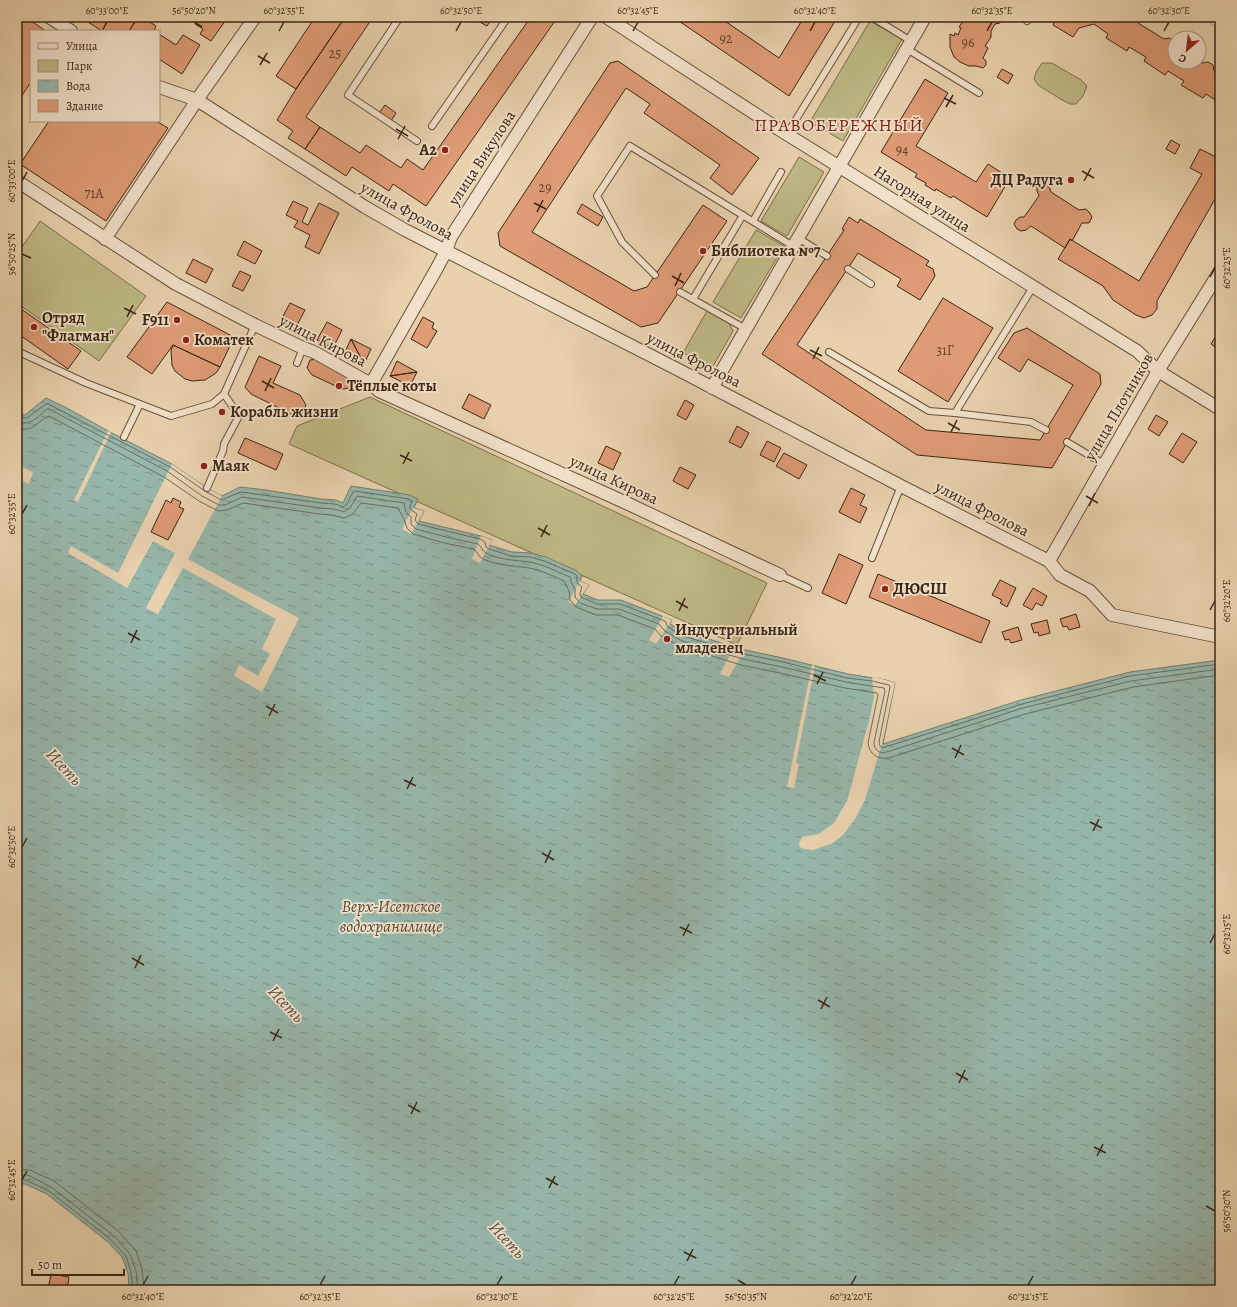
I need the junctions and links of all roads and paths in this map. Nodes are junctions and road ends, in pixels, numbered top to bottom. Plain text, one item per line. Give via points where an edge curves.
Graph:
1 (49, 17) edge
2 (255, 17) edge
3 (400, 17) edge
4 (508, 17) edge
5 (592, 17) edge
6 (606, 17) edge
7 (859, 17) edge
8 (872, 17) edge
9 (925, 17) edge
10 (1215, 17) edge
11 (1220, 20) edge
12 (69, 30) edge
13 (909, 45) junction
14 (160, 87) edge
15 (980, 93) dead end
16 (197, 100) junction
17 (432, 126) dead end
18 (787, 134) junction
19 (417, 141) dead end
20 (839, 166) junction
21 (780, 172) dead end
22 (17, 181) edge
23 (743, 215) junction
24 (753, 221) junction
25 (105, 239) junction
26 (796, 242) junction
27 (446, 251) junction
28 (827, 256) dead end
29 (848, 269) dead end
30 (1220, 271) edge
31 (655, 275) dead end
32 (871, 284) dead end
33 (1033, 287) junction
34 (680, 292) dead end
35 (693, 299) junction
36 (255, 325) junction
37 (746, 329) junction
38 (303, 348) junction
39 (17, 351) edge
40 (829, 352) dead end
41 (296, 363) dead end
42 (1158, 371) junction
43 (371, 384) junction
44 (712, 388) junction
45 (224, 394) junction
46 (140, 404) junction
47 (1220, 409) edge
48 (955, 413) junction
49 (1046, 430) dead end
50 (124, 437) dead end
51 (1067, 442) dead end
52 (1104, 464) junction
53 (901, 486) junction
54 (207, 488) dead end
55 (872, 558) dead end
56 (1049, 561) junction
57 (780, 575) joint
58 (808, 588) dead end
59 (1220, 637) edge

1 - 12 street
2 - 16 street
3 - 19 lane via 348,94
4 - 17 lane
5 - 27 street, улица Викулова via 451,237
6 - 18 street, Нагорная улица
7 - 18 lane
8 - 13 lane
9 - 13 street
10 - 11 street
13 - 15 lane
13 - 20 street
14 - 16 street, улица Фролова
16 - 25 street
16 - 27 street, улица Фролова via 365,207
18 - 20 street, Нагорная улица
20 - 26 street
20 - 33 street, Нагорная улица
21 - 24 lane
22 - 25 street, улица Кирова
23 - 24 lane
23 - 31 lane via 630,146 597,196 622,242
23 - 35 lane
24 - 26 lane
25 - 36 street, улица Кирова via 176,284
26 - 28 lane
26 - 37 street
27 - 43 street, улица Викулова
27 - 44 street, улица Фролова
29 - 32 lane
30 - 42 street, улица Плотников
33 - 42 street, Нагорная улица via 1136,351
33 - 48 lane
34 - 35 lane
35 - 37 lane
36 - 38 street, улица Кирова
36 - 45 lane
37 - 44 street
38 - 41 lane
38 - 43 street, улица Кирова
39 - 46 lane via 86,383
40 - 48 lane via 929,411
42 - 47 street, Нагорная улица
42 - 52 street, улица Плотников
43 - 57 street, улица Кирова via 378,391
44 - 53 street, улица Фролова
45 - 46 lane via 212,404 171,416
45 - 54 lane via 239,416 224,444
46 - 50 lane
48 - 49 lane via 1031,422
51 - 52 lane
52 - 56 street, улица Плотников
53 - 55 lane
53 - 56 street, улица Фролова
56 - 59 street, улица Фролова via 1060,575 1090,591 1112,615
57 - 58 lane

